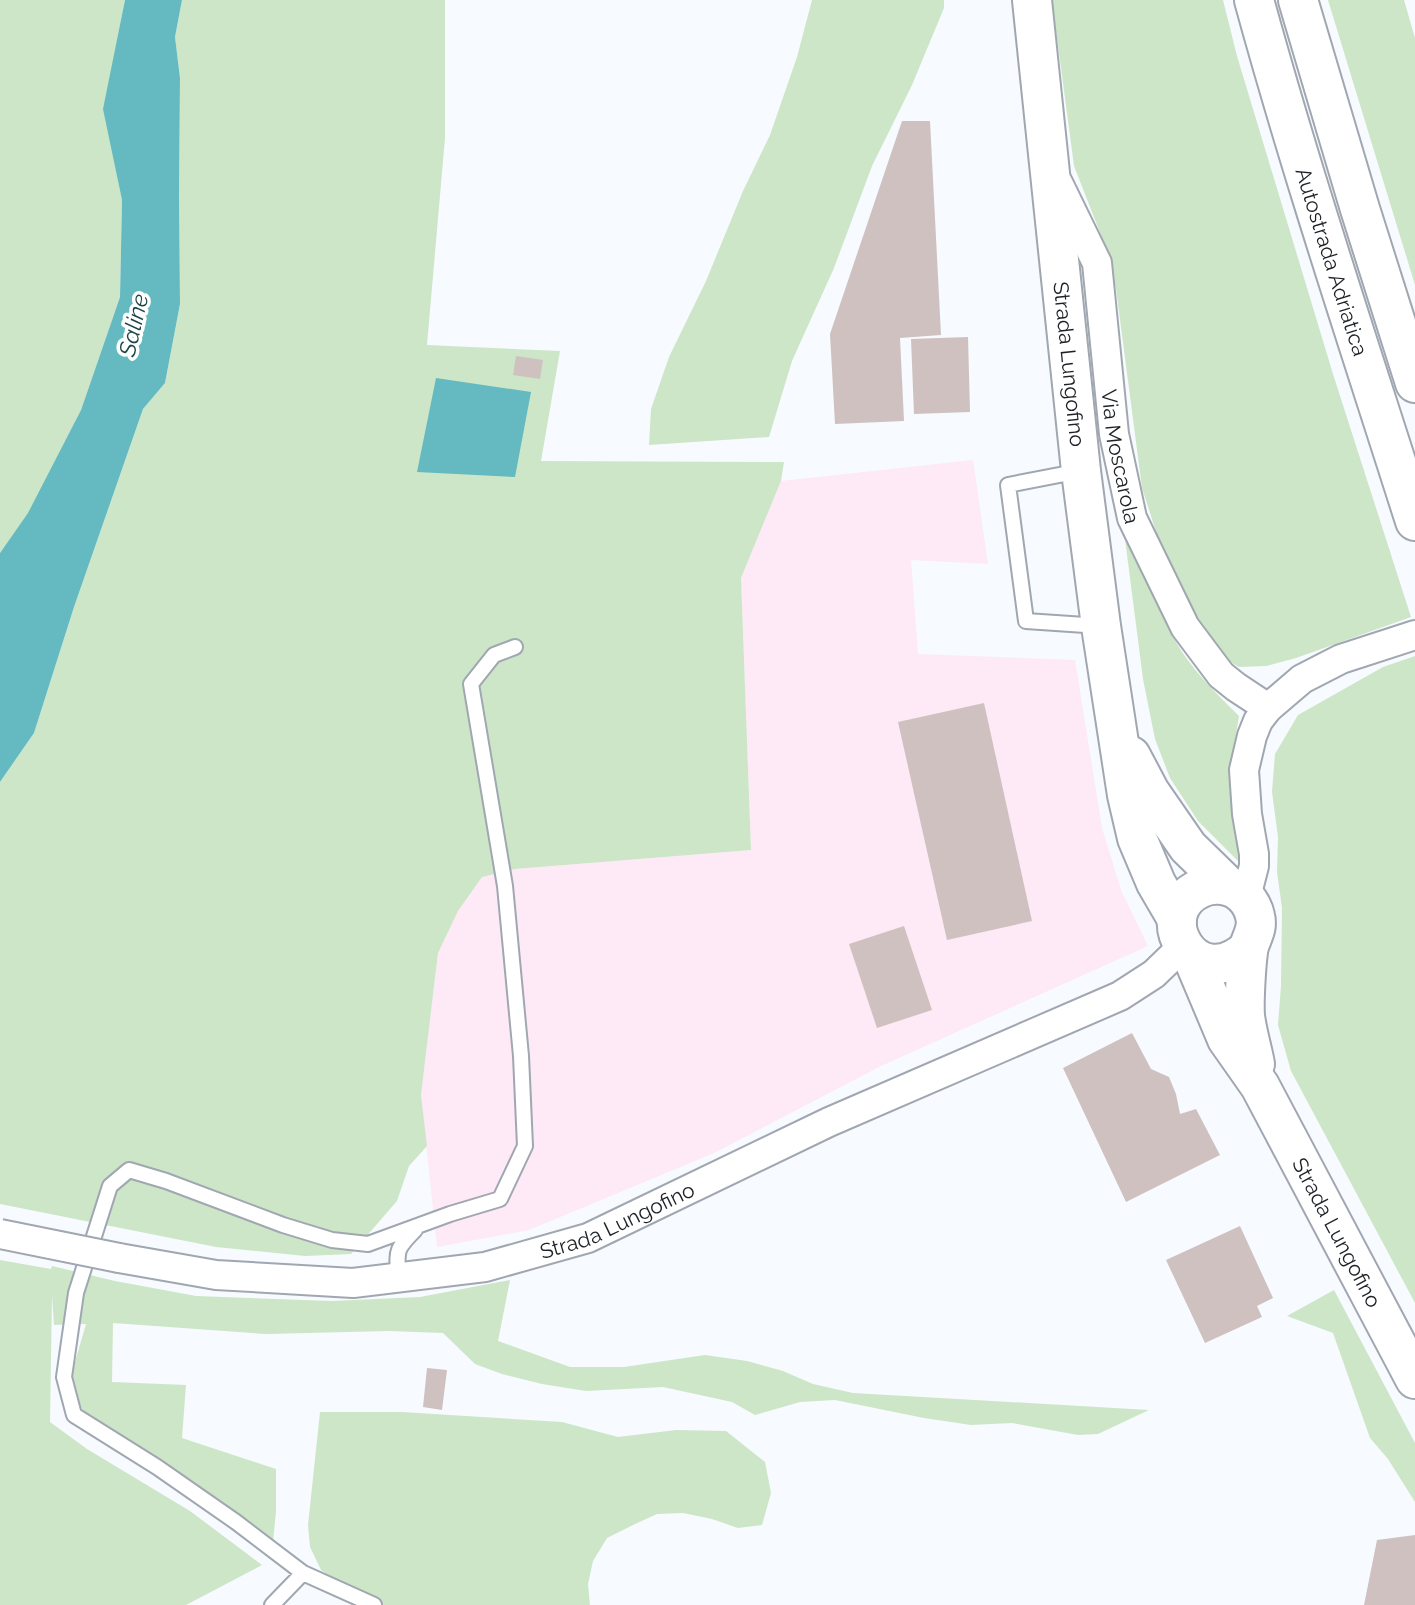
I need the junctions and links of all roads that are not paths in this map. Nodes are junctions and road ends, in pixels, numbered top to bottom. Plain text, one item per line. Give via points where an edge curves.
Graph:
1 (1032, 0) edge
2 (1254, 0) edge
3 (1298, 0) edge
4 (1049, 165) junction
5 (1415, 383) edge
6 (1081, 471) junction
7 (1415, 521) edge
8 (1101, 626) junction
9 (1402, 639) edge
10 (515, 647) dead end
11 (1268, 708) junction
12 (1116, 726) junction
13 (1237, 892) junction
14 (1184, 940) junction
15 (1248, 949) junction
16 (1260, 1086) junction
17 (418, 1226) junction
18 (0, 1234) edge
19 (398, 1278) junction
20 (1415, 1379) edge
21 (303, 1573) junction
22 (272, 1605) edge
23 (374, 1605) edge

1 - 4 main road, Strada Lungofino
2 - 7 main road, Autostrada Adriatica via 1317,216
3 - 5 main road, Autostrada Adriatica
4 - 6 main road, Strada Lungofino
4 - 11 street, Via Moscarola via 1097,263 1114,434 1132,518 1185,627 1221,675
6 - 8 main road, Strada Lungofino
6 - 8 lane via 1008,485 1026,621
8 - 12 main road, Strada Lungofino
9 - 11 street via 1341,659 1302,679
10 - 17 lane via 494,655 471,684 505,886 525,1146 500,1199
11 - 13 street via 1252,736 1244,770 1254,866
12 - 13 main road, Strada Lungofino via 1150,792 1188,847
12 - 14 main road, Strada Lungofino via 1137,838
13 - 14 main road, Strada Lungofino via 1216,884 1186,898 1180,908
13 - 15 main road, Strada Lungofino via 1256,917
14 - 15 main road via 1203,962 1215,964
14 - 16 main road, Strada Lungofino via 1227,1038
14 - 19 street, Strada Lungofino via 1154,974 1120,996 829,1122 588,1238 485,1267
15 - 16 main road, Strada Lungofino via 1245,1014
16 - 20 main road, Strada Lungofino
17 - 19 lane via 399,1246
17 - 21 lane via 368,1244 349,1243 283,1225 129,1170 110,1186 76,1293 64,1377 74,1415 157,1467
18 - 19 street, Strada Lungofino, bridge via 216,1275 353,1283
21 - 22 lane
21 - 23 lane

